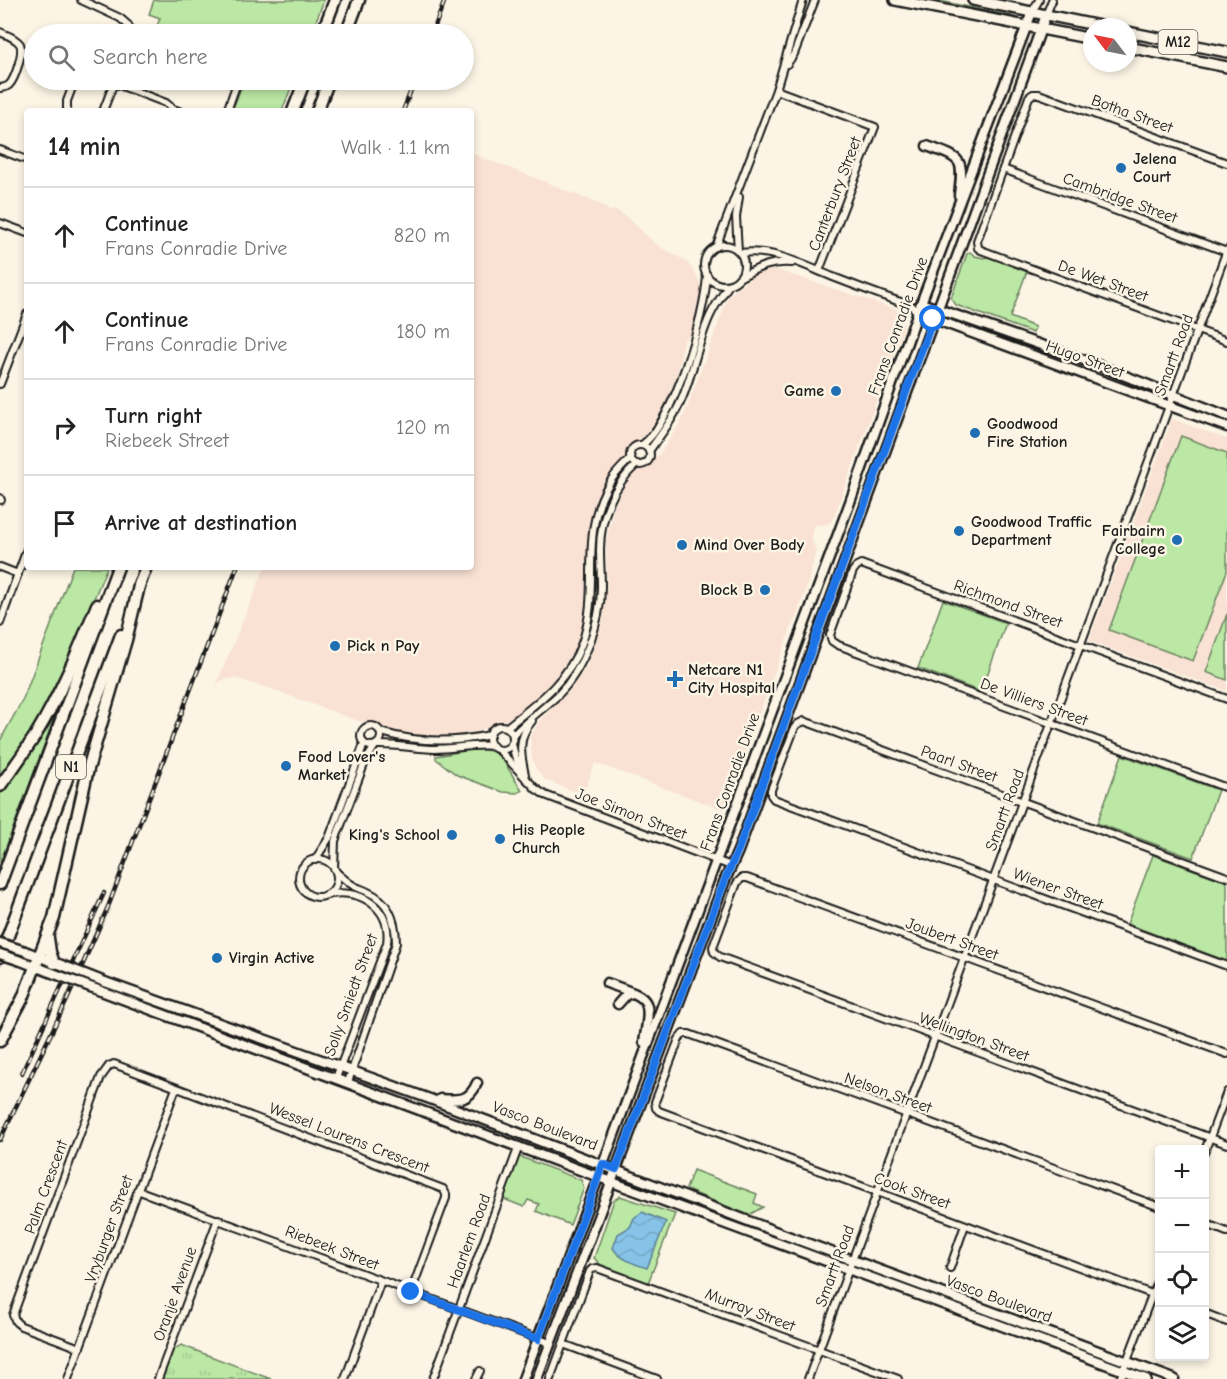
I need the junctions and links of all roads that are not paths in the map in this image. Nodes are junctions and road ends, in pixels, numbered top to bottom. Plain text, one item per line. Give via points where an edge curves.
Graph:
1 (81, 0) edge
2 (335, 0) edge
3 (359, 0) edge
4 (803, 0) edge
5 (815, 0) edge
6 (895, 0) edge
7 (973, 0) edge
8 (1039, 0) edge
9 (1052, 0) edge
10 (1032, 12) junction
11 (1046, 15) junction
12 (1083, 23) edge
13 (127, 24) edge
14 (326, 24) edge
15 (350, 24) edge
16 (1025, 26) junction
17 (1042, 29) junction
18 (0, 32) edge
19 (1137, 34) edge
20 (1083, 37) edge
21 (1137, 49) edge
22 (1227, 52) edge
23 (784, 67) junction
24 (1227, 67) edge
25 (0, 88) edge
26 (71, 90) edge
27 (111, 90) edge
28 (136, 90) edge
29 (234, 90) edge
30 (301, 90) edge
31 (325, 90) edge
32 (776, 90) junction
33 (67, 108) edge
34 (104, 108) edge
35 (173, 108) edge
36 (228, 108) edge
37 (293, 108) edge
38 (319, 108) edge
39 (927, 146) dead end
40 (0, 150) edge
41 (24, 159) edge
42 (1227, 163) edge
43 (1003, 169) junction
44 (741, 185) junction
45 (957, 210) junction
46 (0, 223) edge
47 (24, 231) edge
48 (716, 247) junction
49 (739, 252) junction
50 (1227, 252) edge
51 (795, 263) junction
52 (819, 271) junction
53 (707, 275) junction
54 (739, 278) junction
55 (729, 285) junction
56 (921, 303) junction
57 (937, 308) junction
58 (915, 310) junction
59 (933, 319) junction
60 (24, 323) edge
61 (1198, 330) junction
62 (18, 339) junction
63 (24, 341) edge
64 (1227, 341) edge
65 (1049, 348) junction
66 (1045, 360) junction
67 (0, 384) edge
68 (1173, 396) junction
69 (1170, 406) junction
70 (1227, 416) edge
71 (1227, 427) edge
72 (642, 445) junction
73 (649, 451) junction
74 (631, 458) junction
75 (637, 464) junction
76 (24, 557) edge
77 (0, 567) edge
78 (111, 570) edge
79 (117, 570) edge
80 (145, 570) edge
81 (18, 574) junction
82 (140, 582) junction
83 (0, 623) edge
84 (832, 641) joint
85 (1081, 644) junction
86 (1227, 699) edge
87 (542, 710) junction
88 (1052, 723) junction
89 (507, 727) junction
90 (381, 732) junction
91 (490, 735) junction
92 (513, 735) junction
93 (364, 744) junction
94 (512, 744) junction
95 (376, 745) junction
96 (496, 748) junction
97 (526, 779) junction
98 (0, 786) edge
99 (1227, 788) edge
100 (779, 800) joint
101 (1022, 801) junction
102 (315, 860) junction
103 (717, 861) junction
104 (730, 866) junction
105 (335, 870) junction
106 (1227, 877) edge
107 (993, 880) junction
108 (0, 884) edge
109 (326, 895) junction
110 (48, 935) junction
111 (0, 943) edge
112 (714, 952) joint
113 (0, 955) edge
114 (964, 958) junction
115 (37, 962) junction
116 (1227, 966) edge
117 (56, 967) junction
118 (608, 983) dead end
119 (634, 993) junction
120 (618, 1004) dead end
121 (934, 1036) junction
122 (0, 1041) edge
123 (1227, 1054) edge
124 (641, 1063) junction
125 (340, 1066) junction
126 (352, 1071) junction
127 (336, 1078) junction
128 (348, 1082) junction
129 (477, 1083) dead end
130 (176, 1088) junction
131 (1227, 1092) edge
132 (430, 1098) junction
133 (656, 1108) joint
134 (906, 1114) junction
135 (1210, 1138) junction
136 (1227, 1144) edge
137 (1207, 1145) edge
138 (519, 1146) junction
139 (603, 1164) junction
140 (616, 1169) junction
141 (598, 1176) junction
142 (612, 1181) junction
143 (137, 1190) junction
144 (877, 1193) junction
145 (1155, 1205) edge
146 (218, 1219) junction
147 (965, 1225) junction
148 (1209, 1225) edge
149 (1227, 1232) edge
150 (850, 1264) junction
151 (950, 1268) dead end
152 (381, 1281) junction
153 (1155, 1286) edge
154 (411, 1292) junction
155 (1152, 1294) junction
156 (1155, 1295) edge
157 (459, 1310) junction
158 (1209, 1316) edge
159 (1227, 1322) edge
160 (538, 1339) junction
161 (550, 1343) junction
162 (563, 1344) junction
163 (80, 1348) junction
164 (819, 1350) junction
165 (1123, 1370) edge
166 (480, 1371) dead end
167 (68, 1379) edge
168 (158, 1379) edge
169 (345, 1379) edge
170 (433, 1379) edge
171 (477, 1379) edge
172 (523, 1379) edge
173 (537, 1379) edge
174 (550, 1379) edge
175 (657, 1379) edge
176 (808, 1379) edge
177 (898, 1379) edge
178 (1146, 1379) edge
179 (1173, 1379) edge

1 - 13 street
2 - 14 highway
3 - 15 highway
4 - 23 street
5 - 23 street via 794,54
6 - 16 main road
7 - 10 main road
8 - 10 street
9 - 11 street
10 - 11 main road
10 - 16 main road, Frans Conradie Drive
11 - 12 main road
11 - 17 main road, Frans Conradie Drive
16 - 17 main road
16 - 45 main road, Frans Conradie Drive
17 - 20 main road
17 - 57 main road, Frans Conradie Drive
18 - 25 street via 19,42 22,52 12,80
19 - 22 main road, M12
21 - 24 main road, M12
23 - 32 street
26 - 33 street
27 - 34 street
28 - 35 street
29 - 36 street
30 - 37 highway
31 - 38 highway
32 - 44 street
32 - 52 street, Canterbury Street via 875,127
39 - 45 main road via 952,156 960,164
40 - 41 street
42 - 43 street, Botha Street via 1037,93 1029,97
43 - 50 street, Cambridge Street
43 - 61 street, De Wet Street via 977,241 978,248
44 - 48 street
44 - 49 street via 736,217
45 - 56 main road, Frans Conradie Drive
46 - 47 street
48 - 49 street via 730,246
48 - 53 street via 704,261
49 - 51 street via 763,253
49 - 54 street via 744,268
50 - 61 street, Smartt Road
51 - 52 street
51 - 54 street via 761,266
52 - 58 street
53 - 55 street via 714,282
53 - 72 street via 682,378 663,418
54 - 55 street
55 - 73 street via 709,318 679,407
56 - 57 main road, Hugo Street
56 - 58 main road, Frans Conradie Drive
57 - 59 main road, Frans Conradie Drive
57 - 65 main road, Hugo Street
58 - 59 main road, Hugo Street
58 - 103 main road, Frans Conradie Drive via 850,502
59 - 66 main road, Hugo Street
59 - 104 main road, Frans Conradie Drive
60 - 62 street
61 - 64 street, De Wet Street
61 - 68 street, Smartt Road
62 - 63 street
62 - 67 street
65 - 66 main road
65 - 68 main road, Hugo Street
66 - 69 main road, Hugo Street
68 - 69 street, Smartt Road
68 - 70 main road, Hugo Street
69 - 71 main road, Hugo Street
69 - 85 street, Smartt Road
72 - 73 street
72 - 74 street via 631,451
73 - 75 street via 647,462
74 - 75 street
74 - 89 street via 610,481 597,510 591,545 591,598 581,645 555,685
75 - 87 street via 620,481 604,518 599,609 592,638 573,677
76 - 81 street
77 - 81 street
78 - 98 highway via 44,720
79 - 108 highway, N1
80 - 82 highway, N1
81 - 83 street
82 - 110 highway via 88,769
82 - 113 highway, N1
84 - 85 street, Richmond Street via 830,632 853,571 861,564
84 - 88 street, De Villiers Street
85 - 86 street, Richmond Street
85 - 88 street, Smartt Road
87 - 92 street
87 - 97 street via 522,735
88 - 99 street, De Villiers Street
88 - 101 street, Smartt Road
89 - 91 street via 496,727
89 - 92 street
90 - 91 street via 434,741
90 - 93 street via 369,725 363,729 360,735
90 - 95 street
91 - 96 street
92 - 94 street
93 - 95 street
93 - 102 street via 329,838
94 - 96 street via 506,749
94 - 97 street, Joe Simon Street
95 - 96 street
95 - 105 street via 365,762 335,841
96 - 97 street, Joe Simon Street
97 - 103 street, Joe Simon Street via 555,800
100 - 101 street, Paarl Street via 772,797 771,790 795,727 804,721
100 - 107 street, Wiener Street
101 - 106 street, Paarl Street
101 - 107 street, Smartt Road
102 - 105 street via 326,861
102 - 109 street via 302,868 299,880 310,895
103 - 104 street, Joe Simon Street
103 - 124 main road, Frans Conradie Drive
104 - 140 main road, Frans Conradie Drive
105 - 109 street via 334,888
105 - 126 street, Solly Smiedt Street via 382,901 394,919 396,931 396,943
107 - 114 street, Smartt Road
107 - 116 street, Wiener Street
109 - 125 street, Solly Smiedt Street via 348,893 377,906 388,933
110 - 115 highway
110 - 117 highway
111 - 115 main road, bridge via 25,951
112 - 114 street, Joubert Street via 737,883 745,878
112 - 121 street, Wellington Street
113 - 115 main road, bridge
114 - 121 street, Smartt Road
114 - 123 street, Joubert Street
115 - 117 main road, Vasco Boulevard
115 - 122 highway
117 - 125 main road, Vasco Boulevard, bridge
117 - 127 main road, Vasco Boulevard, bridge via 101,991
118 - 119 main road
119 - 120 main road
119 - 124 main road via 643,998 648,1008
121 - 134 street, Smartt Road
121 - 135 street, Wellington Street
124 - 139 main road, Frans Conradie Drive
125 - 126 main road, Vasco Boulevard
125 - 127 street, Solly Smiedt Street
126 - 128 street, Solly Smiedt Street
126 - 132 main road, Vasco Boulevard
127 - 128 main road, Vasco Boulevard
128 - 138 main road, Vasco Boulevard
129 - 132 main road via 463,1099
130 - 143 street, Vryburger Street
130 - 154 street, Wessel Lourens Crescent via 443,1189 446,1198
130 - 163 street, Palm Crescent via 119,1065 111,1065 105,1071 13,1315 21,1326
131 - 135 street
132 - 139 main road, Vasco Boulevard
133 - 134 street, Nelson Street via 679,1039 687,1034
133 - 144 street, Cook Street
134 - 144 street, Smartt Road
134 - 145 street, Nelson Street
135 - 136 street, Wellington Street
135 - 137 street
138 - 141 main road, Vasco Boulevard
138 - 157 street, Haarlem Road
139 - 140 main road, Vasco Boulevard
139 - 141 main road, Frans Conradie Drive
140 - 142 main road, Frans Conradie Drive
140 - 150 main road, Vasco Boulevard
141 - 142 main road, Vasco Boulevard
141 - 160 main road, Frans Conradie Drive
142 - 150 main road, Vasco Boulevard
142 - 161 main road, Frans Conradie Drive
143 - 146 street, Riebeek Street
143 - 163 street, Vryburger Street
144 - 147 street, Cook Street
144 - 150 street, Smartt Road
146 - 152 street, Riebeek Street
146 - 168 street, Oranje Avenue
147 - 151 street
147 - 155 street, Cook Street
148 - 149 street
150 - 164 street, Smartt Road
150 - 165 main road, Vasco Boulevard
152 - 154 street, Riebeek Street
152 - 169 street
153 - 155 street
154 - 157 street, Riebeek Street
155 - 156 street, Cook Street
155 - 165 street
157 - 160 street, Riebeek Street
157 - 170 street, Haarlem Road
158 - 159 street
160 - 161 street, Riebeek Street
160 - 172 main road, Frans Conradie Drive
161 - 173 main road, Frans Conradie Drive
162 - 164 street, Murray Street via 592,1269 601,1269
162 - 174 street
162 - 175 street
163 - 167 street, Vryburger Street
164 - 176 street, Smartt Road
164 - 177 street, Murray Street
165 - 178 main road, Vasco Boulevard
165 - 179 main road, Vasco Boulevard
166 - 171 street

